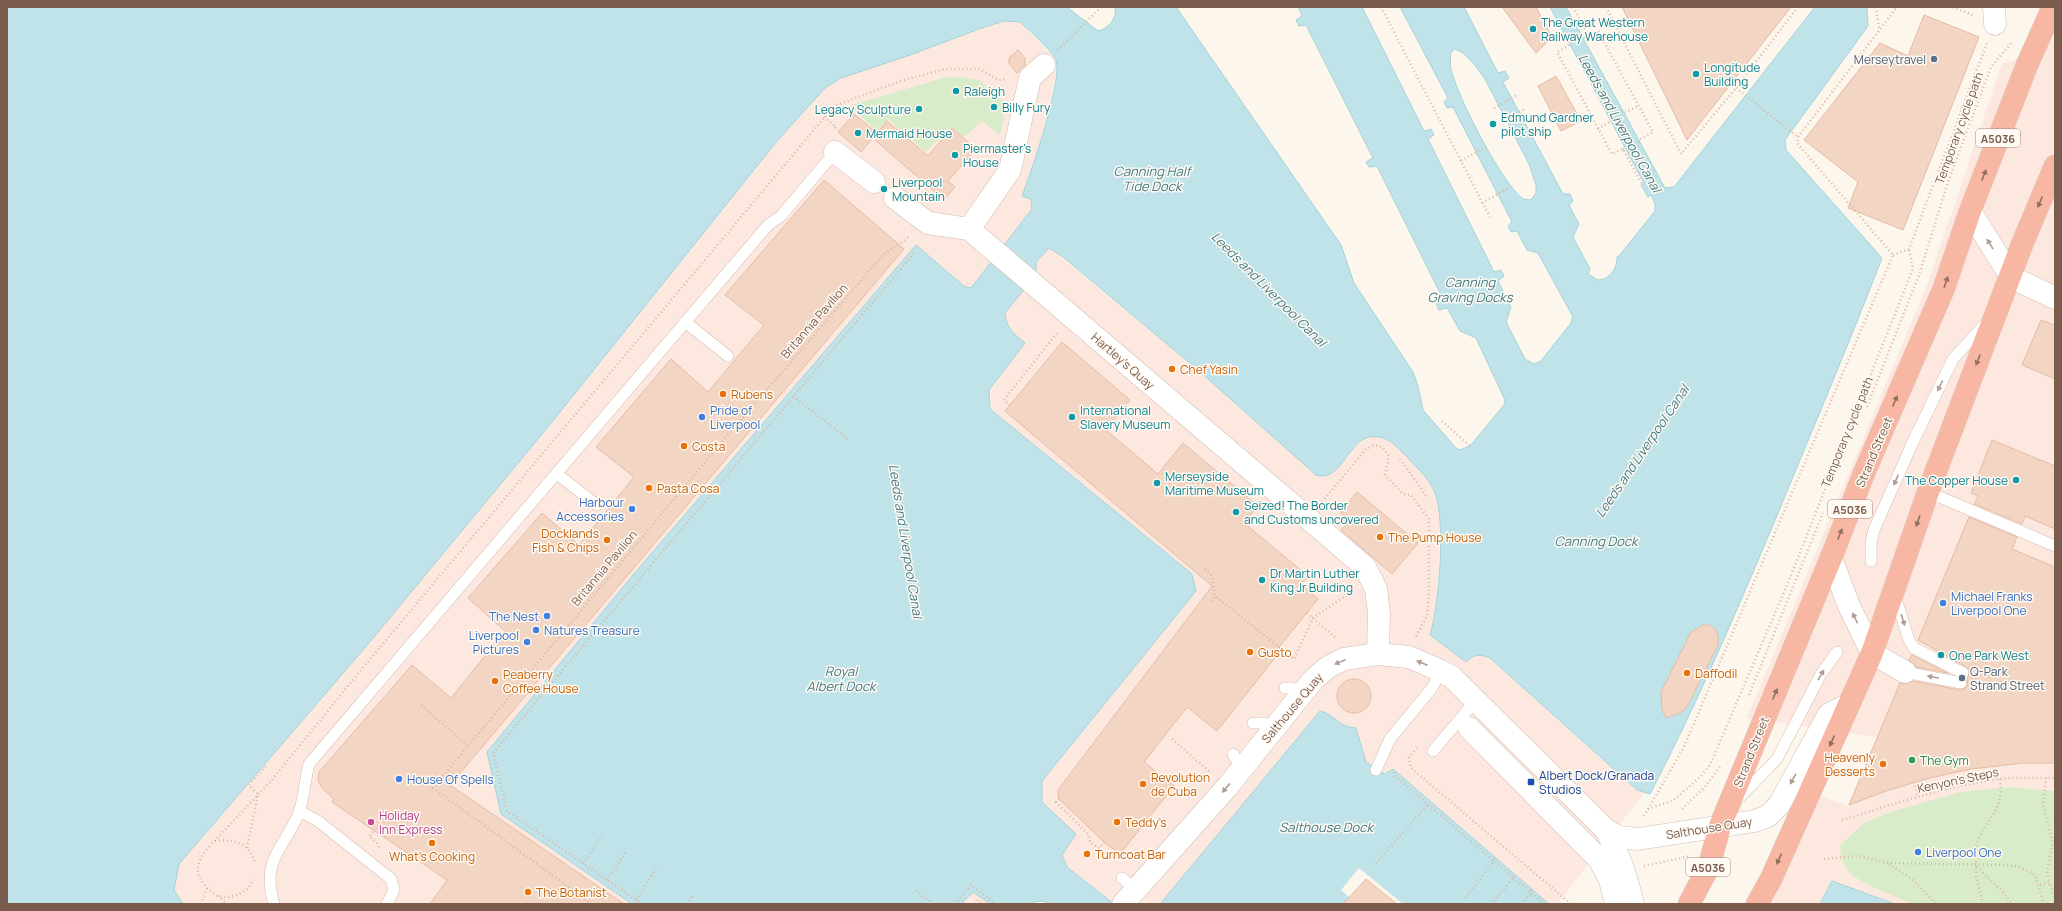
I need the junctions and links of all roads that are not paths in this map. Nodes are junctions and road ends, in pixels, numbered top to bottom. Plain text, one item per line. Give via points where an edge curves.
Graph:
1 (2053, 7) edge
2 (2055, 44) edge
3 (2027, 64) junction
4 (1037, 71) road end
5 (835, 152) joint
6 (2055, 166) edge
7 (874, 182) dead end
8 (896, 198) dead end
9 (1970, 211) junction
10 (973, 234) junction
11 (2012, 277) junction
12 (2055, 298) edge
13 (1997, 310) junction
14 (685, 322) junction
15 (728, 356) dead end
16 (557, 474) junction
17 (1928, 492) junction
18 (597, 505) dead end
19 (2055, 546) edge
20 (1831, 558) junction
21 (1871, 561) dead end
22 (1894, 591) junction
23 (1837, 652) dead end
24 (1872, 653) junction
25 (1378, 654) junction
26 (1442, 671) junction
27 (1905, 672) joint
28 (1476, 700) junction
29 (1848, 705) junction
30 (1469, 728) dead end
31 (1433, 751) dead end
32 (1376, 770) dead end
33 (299, 811) junction
34 (1724, 817) junction
35 (1606, 830) junction
36 (1126, 893) edge
37 (274, 904) edge
38 (386, 904) edge
39 (1616, 904) edge
40 (1633, 904) edge
41 (1689, 904) edge
42 (1757, 904) edge

1 - 3 highway, Strand Street / A5036
2 - 3 highway
9 -> 3 highway, Strand Street / A5036
4 - 10 street via 1010,170
5 - 7 street
5 - 14 lane
6 -> 11 highway
8 - 10 street via 928,223
11 -> 9 street
20 -> 9 highway, Strand Street / A5036 via 1864,473 1944,288
10 - 25 street, Hartley's Quay via 1365,567 1376,589 1379,613
11 - 12 street
11 - 13 highway
13 -> 17 highway
13 -> 21 lane via 1953,359 1874,530
14 - 15 lane
14 - 16 lane
16 - 18 lane
16 - 33 lane via 309,764
17 - 19 lane
17 -> 22 highway
24 -> 20 street
34 -> 20 highway, Strand Street / A5036
22 - 24 highway
22 -> 27 lane via 1909,640 1914,648 1962,678
34 -> 23 lane via 1777,759 1821,674
24 - 27 street
24 - 29 highway
26 -> 25 street, Salthouse Quay via 1409,657
25 -> 36 street, Salthouse Quay via 1344,659 1293,691 1263,723 1212,804
26 - 28 street, Salthouse Quay
26 - 32 lane via 1432,688 1390,739
28 - 31 lane
28 - 35 street, Salthouse Quay
29 -> 34 street, Salthouse Quay via 1829,714 1779,805 1768,816 1755,821
29 -> 42 highway via 1771,879
30 - 39 street via 1599,858 1610,880
33 - 37 lane via 274,857 269,880
33 - 38 lane via 318,821 391,879 394,890
34 - 35 street, Salthouse Quay via 1638,839 1619,837
34 - 41 highway, Strand Street / A5036 via 1709,866
35 - 40 street, Salthouse Quay via 1619,854

